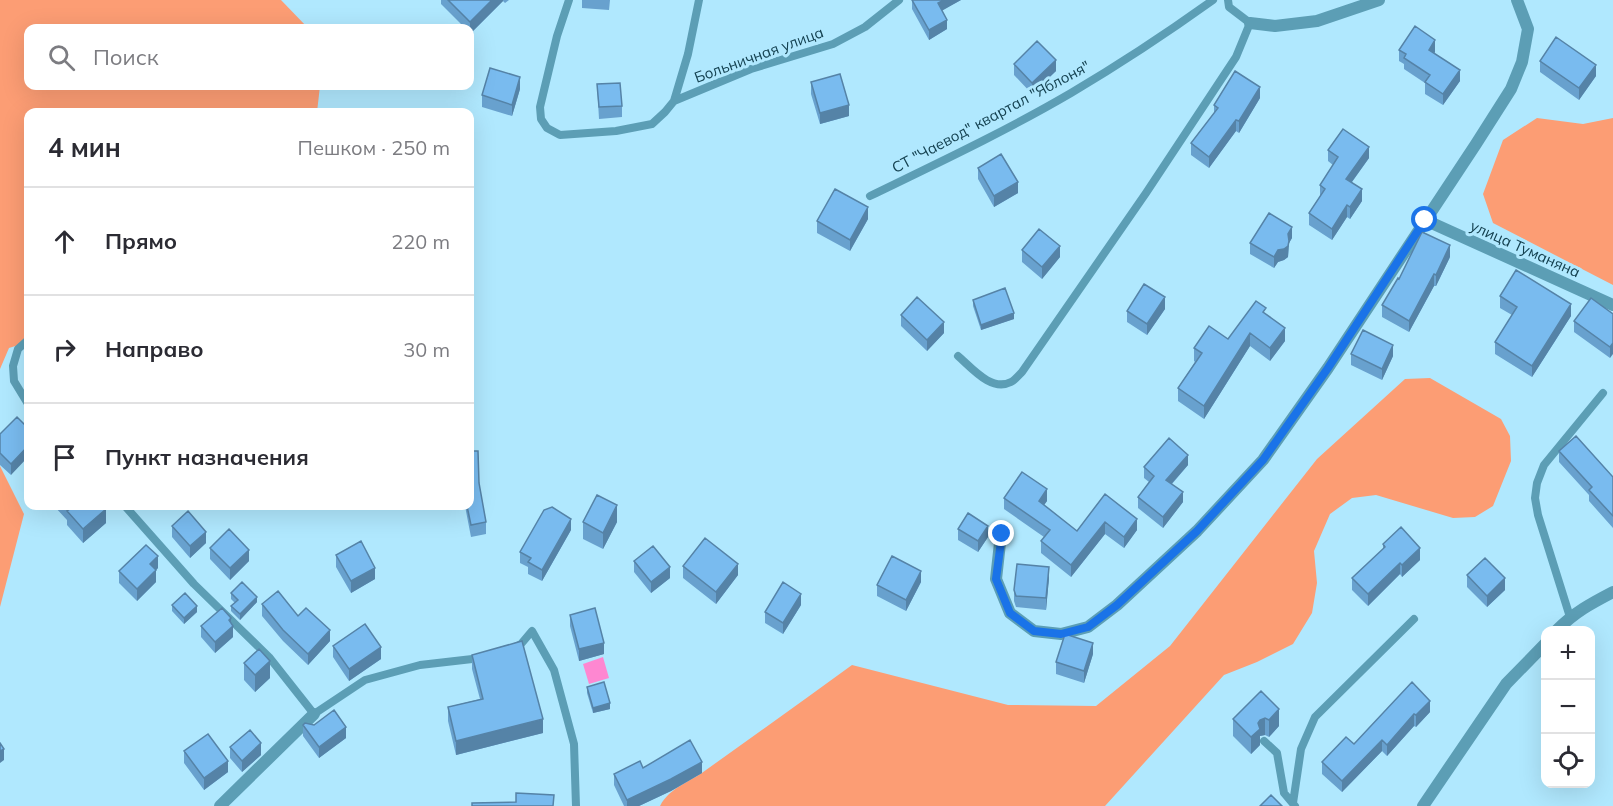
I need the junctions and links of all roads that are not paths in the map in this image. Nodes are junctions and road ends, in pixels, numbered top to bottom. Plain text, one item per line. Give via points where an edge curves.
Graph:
1 (569, 0) edge
2 (699, 0) edge
3 (899, 0) edge
4 (1214, 0) edge
5 (1228, 0) edge
6 (1379, 0) edge
7 (1517, 0) edge
8 (1250, 23) junction
9 (674, 101) junction
10 (870, 196) dead end
11 (1425, 220) junction
12 (1613, 305) edge
13 (24, 344) edge
14 (958, 356) dead end
15 (1603, 393) dead end
16 (24, 397) edge
17 (129, 510) edge
18 (1002, 534) dead end
19 (1613, 592) edge
20 (1570, 618) junction
21 (1414, 619) dead end
22 (1561, 626) edge
23 (1541, 647) edge
24 (501, 653) edge
25 (491, 657) edge
26 (314, 714) junction
27 (1264, 741) dead end
28 (1294, 804) edge
29 (220, 806) edge
30 (576, 806) edge
31 (1424, 806) edge

1 - 9 lane, Больничная улица via 540,107 547,128 560,135 651,124
2 - 9 lane
3 - 9 lane, Больничная улица via 865,27 833,44 751,69
4 - 10 lane, СТ "Чаевод" квартал "Яблоня" via 1071,93
5 - 8 lane via 1229,7
6 - 8 street via 1317,21 1275,26
7 - 11 street via 1528,29 1522,62 1511,89
8 - 14 lane via 1236,57 1022,372 1013,382 1001,385 989,382
11 - 12 street, улица Туманяна
11 - 18 street via 1263,460 1197,531 1088,627 1061,634 1034,631 1010,613 996,579
13 - 16 lane via 18,349 13,366 14,381
15 - 20 lane via 1544,465 1537,483 1538,515
17 - 26 lane via 194,584 269,657
19 - 20 street
20 - 22 street
21 - 28 lane via 1315,717 1301,749
23 - 31 street via 1506,684
24 - 30 lane via 521,644 532,631 554,670 574,744
25 - 26 lane via 420,665 365,680
26 - 29 street
27 - 28 lane via 1277,753 1284,793

